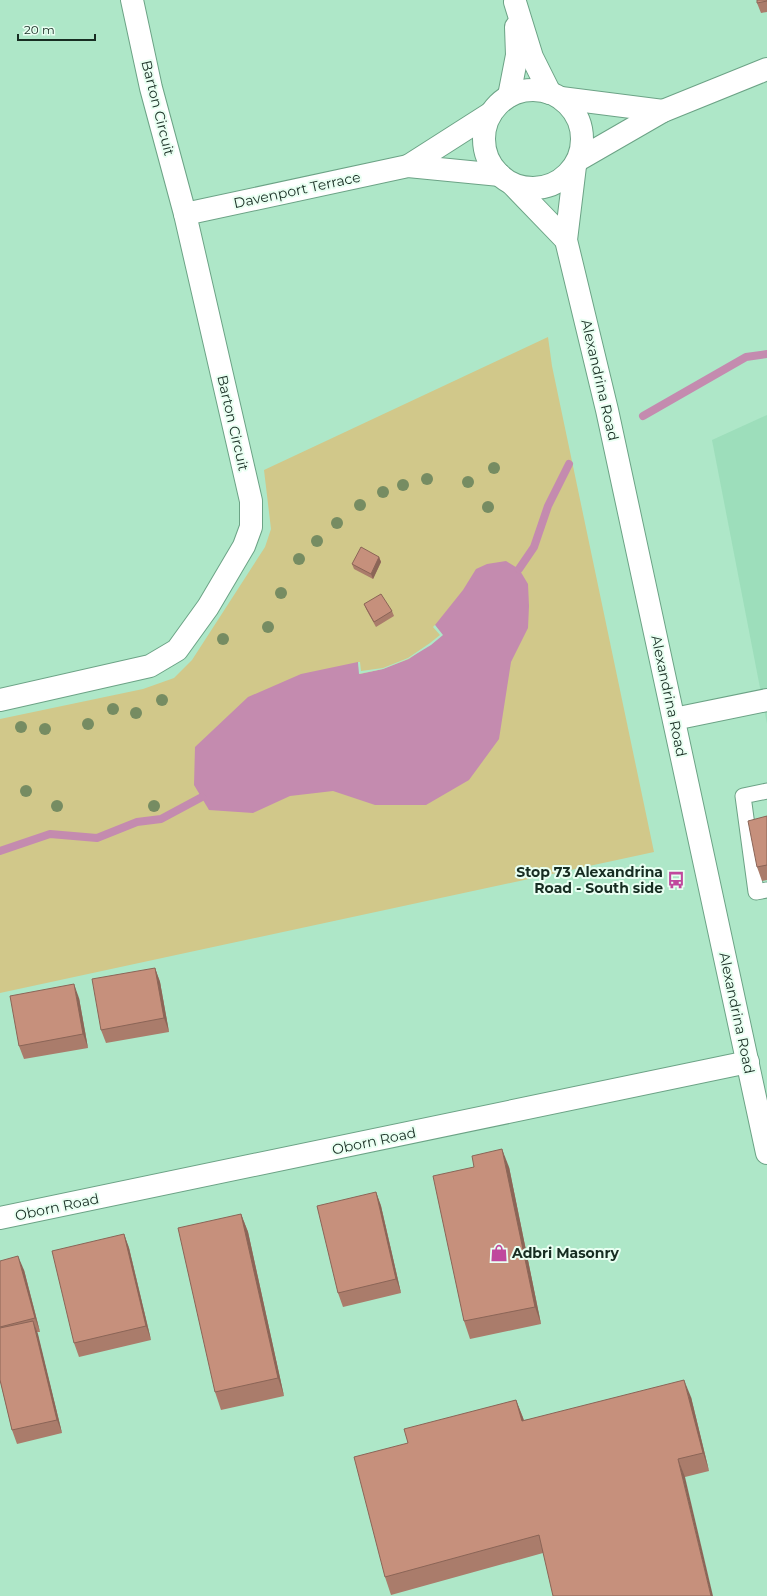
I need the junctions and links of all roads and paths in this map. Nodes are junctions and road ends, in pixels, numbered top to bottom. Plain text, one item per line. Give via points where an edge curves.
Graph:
1 (132, 0) edge
2 (515, 1) edge
3 (767, 70) edge
4 (509, 96) junction
5 (555, 96) junction
6 (663, 111) junction
7 (491, 113) junction
8 (576, 163) junction
9 (408, 166) junction
10 (506, 180) junction
11 (185, 214) junction
12 (566, 240) junction
13 (0, 700) edge
14 (767, 700) edge
15 (674, 719) junction
16 (767, 791) edge
17 (767, 890) edge
18 (748, 1062) junction
19 (767, 1153) edge
20 (0, 1218) edge

1 - 11 street, Barton Circuit via 151,88
2 - 4 street via 516,55
2 - 5 street via 532,57
3 - 6 street
4 - 5 street via 522,91 536,90
4 - 7 street
5 - 6 street
5 - 8 street via 571,108 578,119 582,146
6 - 8 street
7 - 9 street, Davenport Terrace
7 - 10 street via 485,129 484,146 489,162
8 - 10 street via 566,177 540,188 525,188
8 - 12 street, Alexandrina Road
9 - 10 street, Davenport Terrace
9 - 11 street, Davenport Terrace
10 - 12 street
11 - 13 street, Barton Circuit via 250,501 251,527 247,540 208,607 177,650 166,658 150,666
12 - 15 street, Alexandrina Road via 607,410
14 - 15 street
15 - 18 street, Alexandrina Road
16 - 17 lane via 743,796 756,892
18 - 19 street, Alexandrina Road
18 - 20 street, Oborn Road

